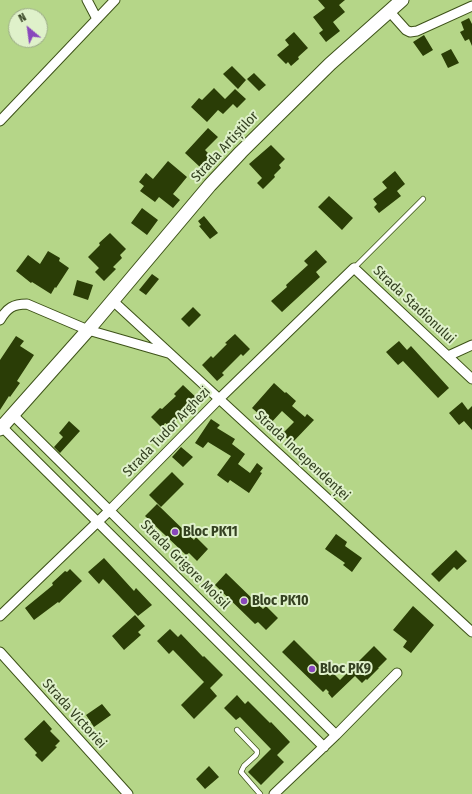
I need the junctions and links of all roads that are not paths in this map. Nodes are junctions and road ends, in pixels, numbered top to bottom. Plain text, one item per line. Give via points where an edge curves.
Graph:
1 (87, 0) edge
2 (115, 0) edge
3 (402, 0) edge
4 (472, 6) edge
5 (389, 11) junction
6 (97, 19) junction
7 (0, 121) edge
8 (423, 199) dead end
9 (354, 268) junction
10 (113, 301) junction
11 (0, 320) edge
12 (88, 330) junction
13 (472, 345) edge
14 (170, 353) junction
15 (448, 356) junction
16 (472, 380) edge
17 (219, 399) junction
18 (13, 415) junction
19 (1, 428) edge
20 (110, 510) junction
21 (98, 522) junction
22 (0, 616) edge
23 (472, 632) edge
24 (0, 652) edge
25 (397, 673) dead end
26 (237, 730) dead end
27 (336, 735) junction
28 (324, 747) junction
29 (128, 794) edge
30 (260, 794) edge
31 (274, 794) edge

1 - 6 street
2 - 6 street
3 - 5 street, Strada Artiștilor
4 - 5 street via 410,32
5 - 10 street, Strada Artiștilor via 330,64 241,152 210,185
6 - 7 street
8 - 9 lane
9 - 15 street, Strada Stadionului
9 - 17 street, Strada Tudor Arghezi
10 - 12 street, Strada Artiștilor
10 - 14 street, Strada Independenței
11 - 12 street via 8,309 27,304
12 - 14 street
12 - 18 street, Strada Artiștilor
13 - 15 street
14 - 17 street, Strada Independenței
15 - 16 street, Strada Stadionului
17 - 20 street, Strada Tudor Arghezi
17 - 23 street, Strada Independenței
18 - 19 street, Strada Artiștilor
18 - 20 street, Strada Grigore Moisil
19 - 21 street
20 - 21 street, Strada Tudor Arghezi
20 - 27 street, Strada Grigore Moisil
21 - 22 street, Strada Tudor Arghezi
21 - 28 street
24 - 29 street, Strada Victoriei
25 - 27 street
26 - 30 lane via 257,751 241,772
27 - 28 street
28 - 31 street

